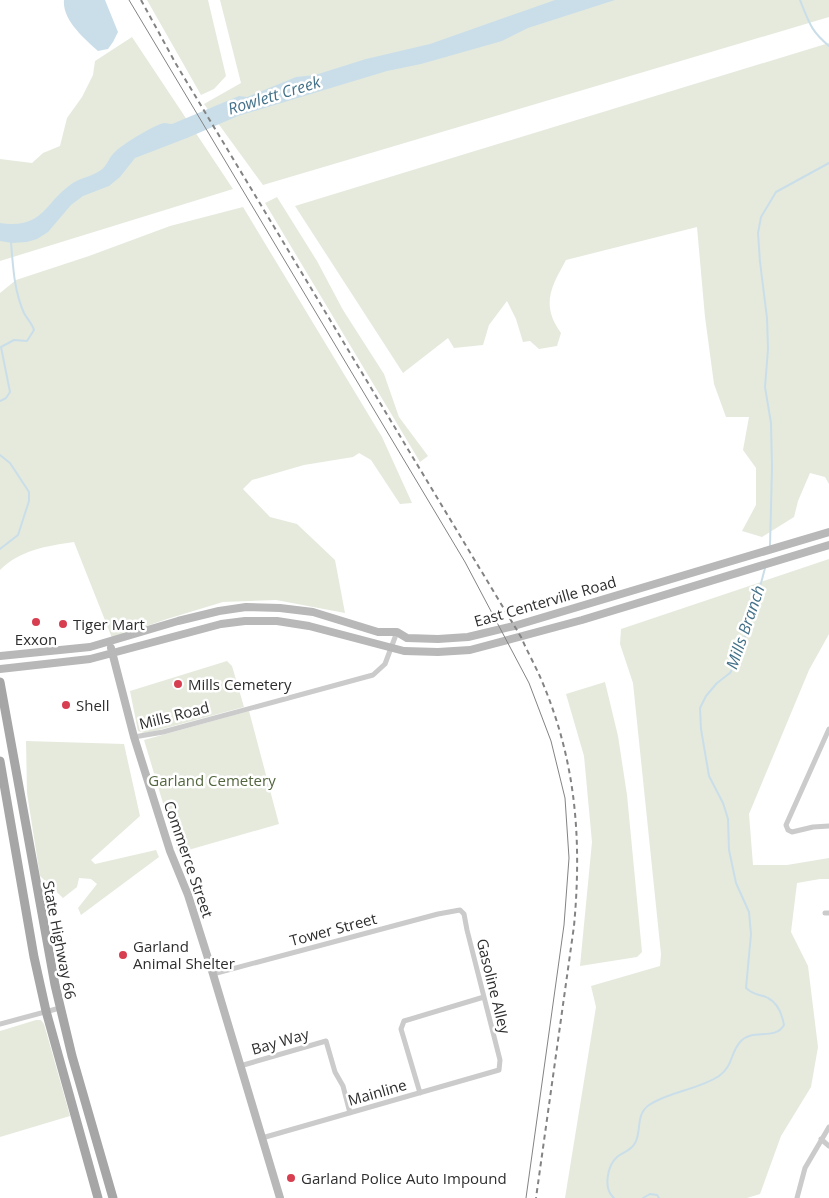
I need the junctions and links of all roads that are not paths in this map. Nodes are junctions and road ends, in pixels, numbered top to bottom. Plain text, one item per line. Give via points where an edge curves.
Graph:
1 (829, 532) edge
2 (829, 545) edge
3 (679, 577) junction
4 (682, 589) junction
5 (578, 607) junction
6 (582, 620) junction
7 (397, 632) junction
8 (451, 638) junction
9 (109, 643) junction
10 (391, 648) junction
11 (456, 651) junction
12 (112, 653) junction
13 (0, 656) edge
14 (0, 669) edge
15 (0, 682) edge
16 (829, 729) edge
17 (134, 737) junction
18 (826, 744) edge
19 (0, 761) edge
20 (829, 826) edge
21 (460, 910) joint
22 (213, 974) junction
23 (484, 997) junction
24 (60, 1008) junction
25 (46, 1011) junction
26 (0, 1024) edge
27 (240, 1066) junction
28 (499, 1070) joint
29 (420, 1093) junction
30 (350, 1113) junction
31 (829, 1127) edge
32 (262, 1138) junction
33 (821, 1139) junction
34 (829, 1146) edge
35 (98, 1148) junction
36 (86, 1153) junction
37 (98, 1198) edge
38 (112, 1198) edge
39 (280, 1198) edge
40 (797, 1198) edge

1 - 3 main road, East Centerville Road
2 - 4 main road, East Centerville Road
3 - 4 main road
3 - 5 main road, East Centerville Road
4 - 6 main road, East Centerville Road
5 - 6 main road
5 - 8 main road, East Centerville Road via 485,633
6 - 11 main road, East Centerville Road via 486,647
7 - 8 main road, East Centerville Road via 407,638
7 - 9 main road, East Centerville Road via 378,632 313,612 246,607 219,610
7 - 10 street, Mills Road
8 - 11 main road
9 - 12 main road, Commerce Street
9 - 13 main road, East Centerville Road
10 - 11 main road, East Centerville Road
10 - 12 main road, East Centerville Road via 309,626 278,621 245,621 221,624
10 - 17 street, Mills Road via 385,664 373,675
12 - 14 main road, East Centerville Road via 90,659
12 - 17 main road, Commerce Street
15 - 24 main road, State Highway 66
16 - 18 street
17 - 22 main road, Commerce Street
18 - 20 street via 786,825 792,832
19 - 25 main road, State Highway 66
21 - 22 street, Tower Street
21 - 23 street, Gasoline Alley via 464,914
22 - 27 main road, Commerce Street
23 - 28 street, Gasoline Alley via 500,1060
23 - 29 street via 404,1021 401,1029
24 - 25 street
24 - 35 main road, State Highway 66
25 - 26 street
25 - 36 main road, State Highway 66
27 - 30 street, Bay Way via 326,1041 335,1072 344,1086
27 - 32 main road, Commerce Street
28 - 29 street, Mainline
29 - 30 street, Mainline
30 - 32 street, Mainline
31 - 33 street
32 - 39 main road, Commerce Street
33 - 34 street
33 - 40 street via 805,1168
35 - 36 main road
35 - 38 main road, State Highway 66
36 - 37 main road, State Highway 66

